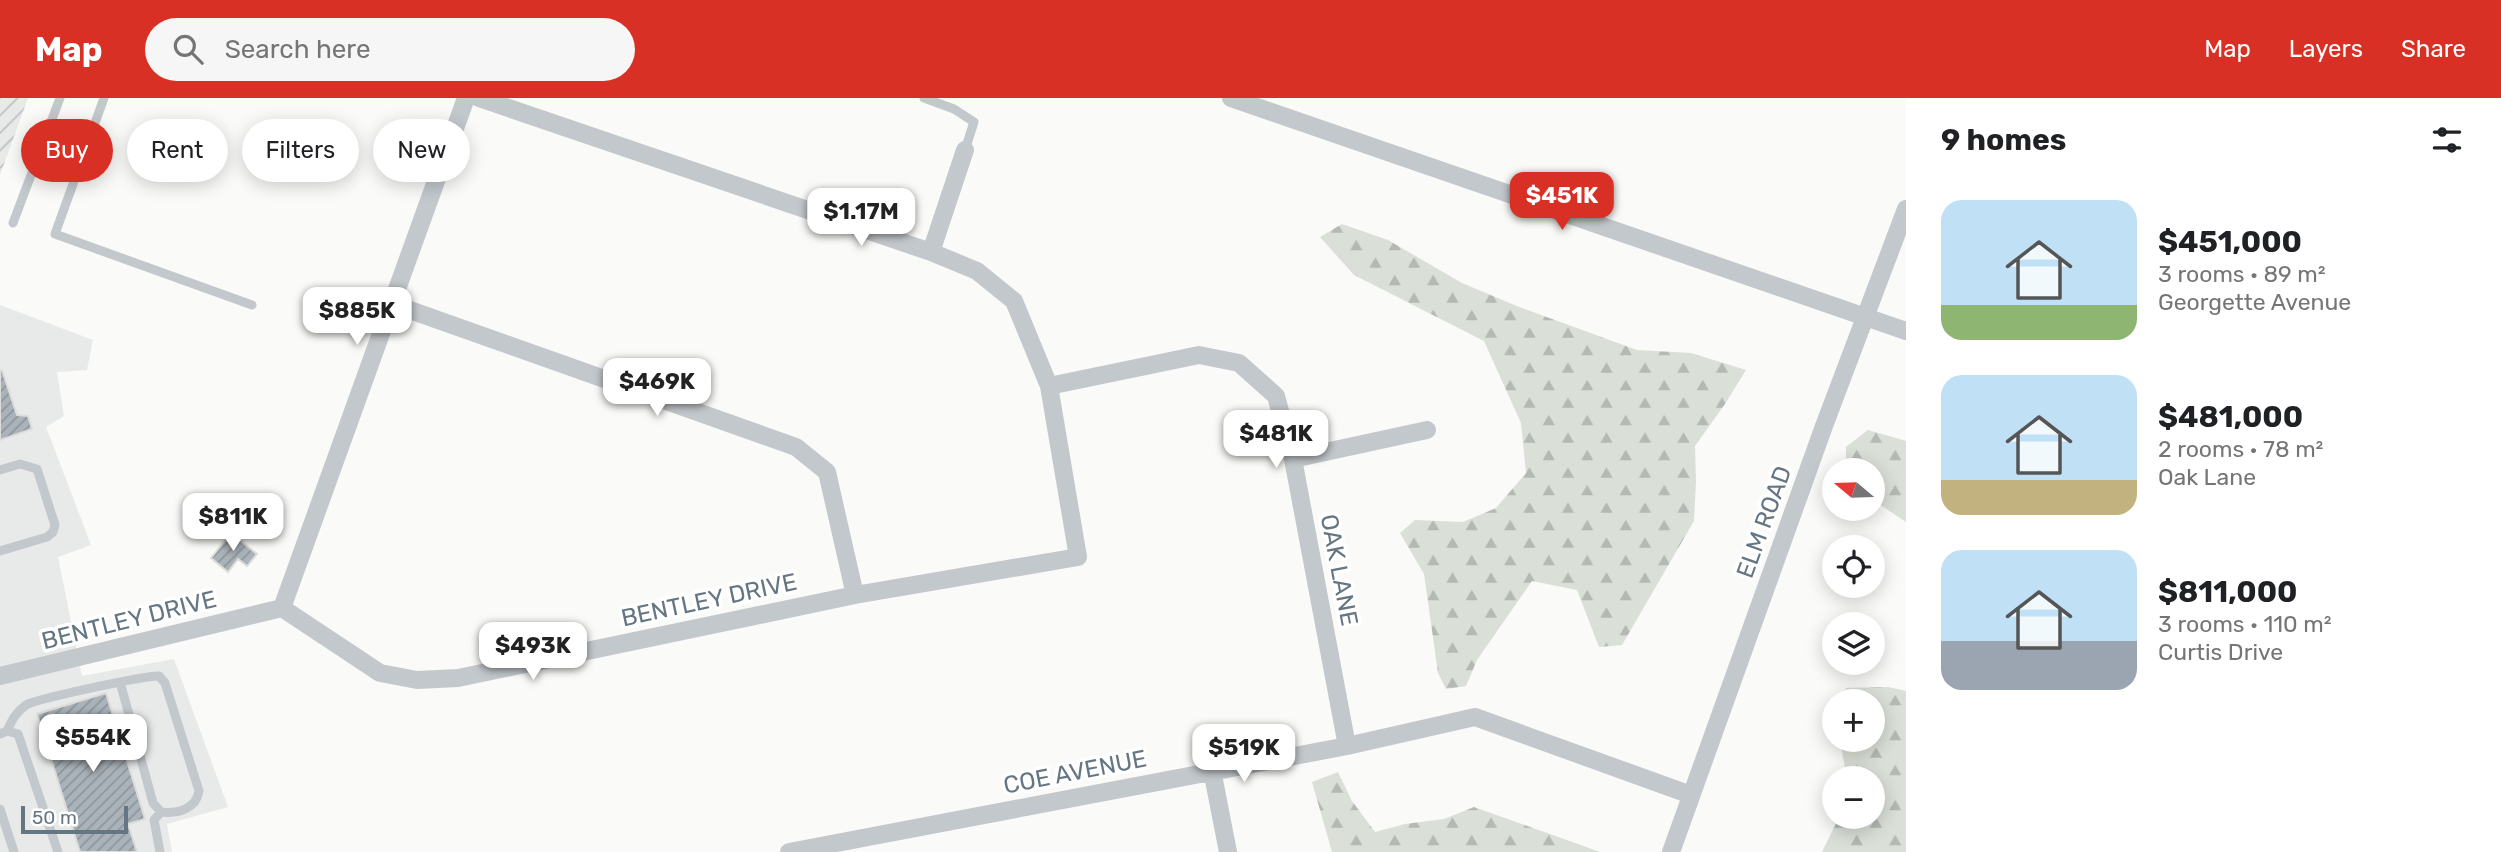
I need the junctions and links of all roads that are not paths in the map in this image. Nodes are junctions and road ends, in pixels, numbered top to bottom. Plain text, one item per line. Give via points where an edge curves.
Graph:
1 (60, 98) edge
2 (104, 98) edge
3 (466, 98) edge
4 (480, 98) edge
5 (924, 98) edge
6 (1231, 98) edge
7 (965, 150) joint
8 (1906, 209) edge
9 (13, 223) dead end
10 (931, 252) junction
11 (393, 304) junction
12 (252, 305) dead end
13 (1866, 316) junction
14 (1906, 331) edge
15 (1049, 386) junction
16 (1427, 430) dead end
17 (1293, 459) junction
18 (0, 470) edge
19 (0, 551) edge
20 (855, 595) junction
21 (282, 608) junction
22 (0, 676) edge
23 (120, 682) junction
24 (4, 732) edge
25 (1347, 746) junction
26 (1212, 770) junction
27 (1691, 795) junction
28 (0, 809) edge
29 (161, 812) junction
30 (14, 852) edge
31 (58, 852) edge
32 (160, 852) edge
33 (789, 852) edge
34 (1228, 852) edge
35 (1671, 852) edge

1 - 9 lane
2 - 12 lane via 55,234
3 - 11 street
4 - 10 street
5 - 7 lane via 974,122
6 - 13 street
7 - 10 street
8 - 13 street, ELM ROAD
10 - 15 street via 977,271 1014,300
11 - 20 street via 796,447 827,472
11 - 21 street
13 - 14 street
13 - 27 street, ELM ROAD
15 - 17 street, OAK LANE via 1199,355 1239,363 1276,396
15 - 20 street, BENTLEY DRIVE via 1078,557
16 - 17 street
17 - 25 street, OAK LANE
18 - 19 lane via 25,464 39,471 55,525 47,537
20 - 21 street, BENTLEY DRIVE via 458,678 417,680 380,673
21 - 22 street, BENTLEY DRIVE
23 - 24 lane via 28,703
23 - 29 lane via 153,803
23 - 29 lane via 150,675 165,683 199,791 190,807
24 - 31 lane via 18,734
25 - 26 street, COE AVENUE
25 - 27 street, COE AVENUE via 1475,717
26 - 33 street, COE AVENUE
26 - 34 street
27 - 35 street, ELM ROAD
28 - 30 lane
29 - 32 lane via 155,820

